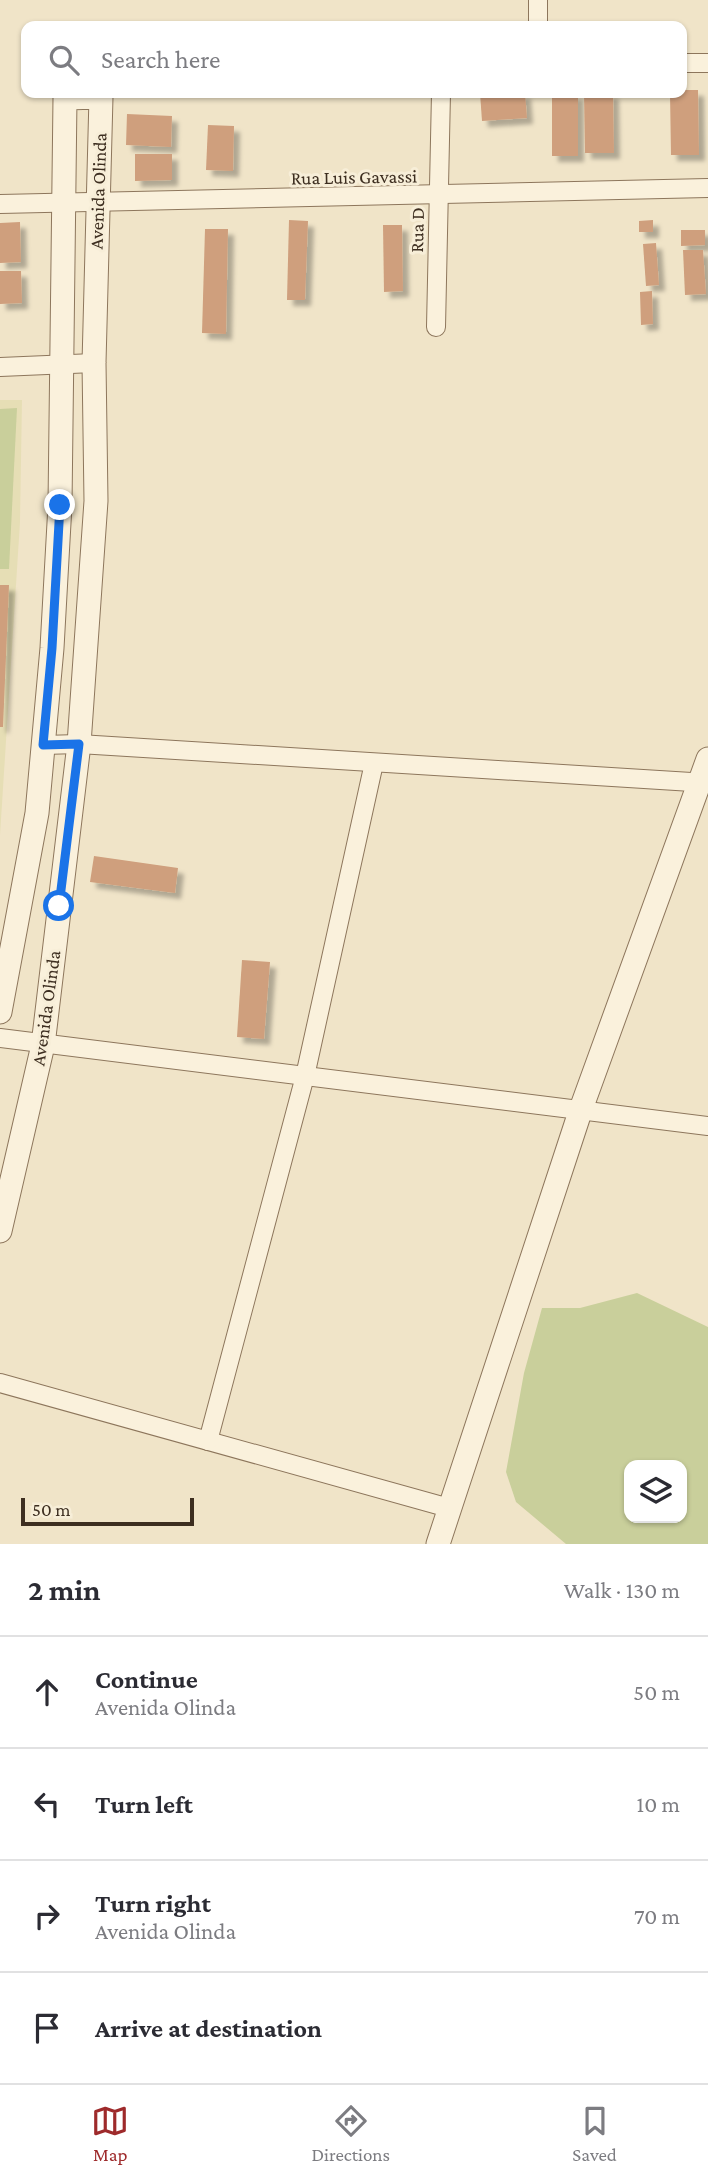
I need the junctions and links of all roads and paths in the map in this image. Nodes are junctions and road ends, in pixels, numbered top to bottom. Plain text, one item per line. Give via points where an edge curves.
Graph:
1 (538, 0) edge
2 (538, 21) edge
3 (687, 63) edge
4 (708, 63) edge
5 (83, 98) edge
6 (101, 98) edge
7 (441, 98) edge
8 (708, 188) edge
9 (438, 197) junction
10 (64, 202) junction
11 (97, 203) junction
12 (0, 204) edge
13 (436, 327) dead end
14 (93, 363) junction
15 (60, 365) junction
16 (0, 368) edge
17 (79, 744) junction
18 (43, 745) junction
19 (708, 759) edge
20 (374, 763) junction
21 (704, 783) edge
22 (0, 1012) edge
23 (0, 1038) edge
24 (43, 1045) junction
25 (305, 1076) junction
26 (581, 1109) junction
27 (708, 1126) edge
28 (1, 1218) edge
29 (0, 1383) edge
30 (208, 1441) junction
31 (449, 1508) junction
32 (438, 1544) edge

1 - 2 street
3 - 4 street
5 - 10 street, Avenida Olinda via 65,99
6 - 11 street, Avenida Olinda
7 - 9 street, Rua D
8 - 9 street, Rua Luis Gavassi
9 - 11 street, Rua Luis Gavassi
9 - 13 street, Rua D
10 - 11 street, Rua Luis Gavassi
10 - 12 street, Rua Luis Gavassi
10 - 15 street, Avenida Olinda
11 - 14 street, Avenida Olinda
14 - 15 street
14 - 17 street, Avenida Olinda via 96,500
15 - 16 street
15 - 18 street, Avenida Olinda via 60,505
17 - 18 street
17 - 20 street
17 - 24 street, Avenida Olinda
18 - 22 street, Avenida Olinda via 37,813
19 - 21 street
20 - 21 street
20 - 25 street
21 - 26 street
23 - 24 street
24 - 25 street
24 - 28 street, Avenida Olinda
25 - 26 street
25 - 30 street
26 - 27 street
26 - 31 street
29 - 30 street
30 - 31 street
31 - 32 street

